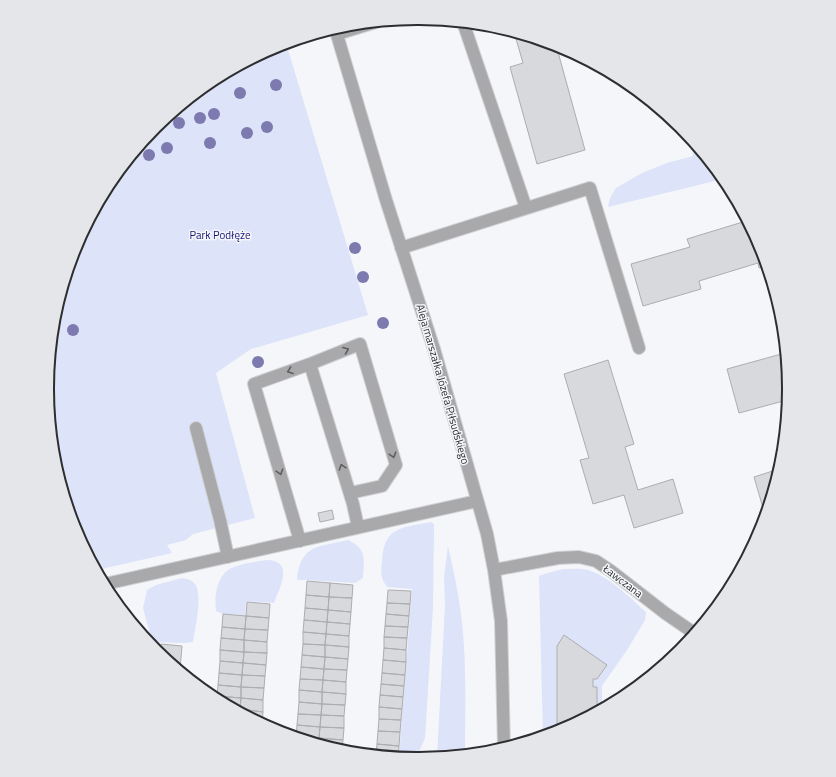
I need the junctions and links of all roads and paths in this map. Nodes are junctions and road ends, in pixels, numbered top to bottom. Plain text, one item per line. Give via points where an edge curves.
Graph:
1 (465, 28) edge
2 (337, 34) edge
3 (526, 208) junction
4 (401, 248) junction
5 (639, 348) dead end
6 (310, 364) junction
7 (196, 428) dead end
8 (352, 499) junction
9 (477, 501) junction
10 (358, 527) junction
11 (300, 541) junction
12 (228, 557) junction
13 (494, 570) junction
14 (111, 583) edge
15 (689, 630) edge
16 (504, 742) edge

1 - 3 street
2 - 4 street, Aleja marszałka Józefa Piłsudskiego
3 - 4 street
3 - 5 street via 590,188
4 - 9 street, Aleja marszałka Józefa Piłsudskiego via 434,349
8 -> 6 street
6 -> 8 street via 360,344 396,465 382,486
6 -> 11 street via 254,384
7 - 12 street
8 - 10 street
9 - 10 street
9 - 13 street, Aleja marszałka Józefa Piłsudskiego
10 - 11 street
11 - 12 street
12 - 14 street
13 - 15 street, Ławczana via 558,558 579,557 596,561
13 - 16 street, Aleja marszałka Józefa Piłsudskiego via 501,621

